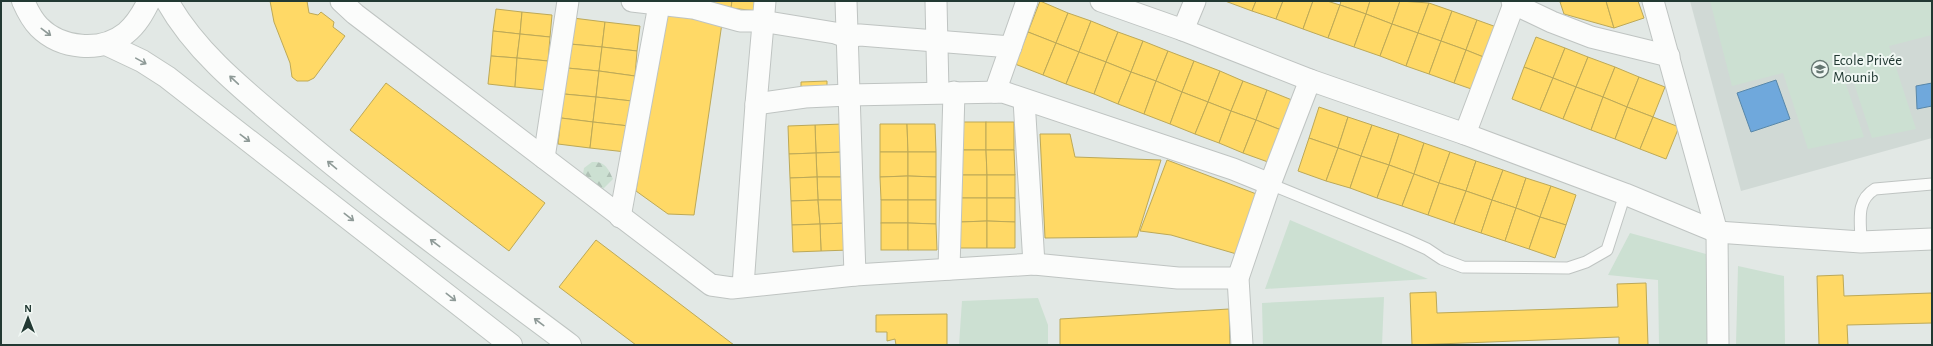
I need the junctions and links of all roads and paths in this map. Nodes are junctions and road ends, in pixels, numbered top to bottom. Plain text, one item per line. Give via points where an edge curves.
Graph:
1 (23, 1) edge
2 (149, 1) edge
3 (167, 1) edge
4 (341, 1) edge
5 (568, 1) edge
6 (632, 1) edge
7 (765, 1) edge
8 (846, 1) edge
9 (936, 1) edge
10 (1027, 1) edge
11 (1101, 1) edge
12 (1195, 1) edge
13 (1654, 1) edge
14 (1513, 2) edge
15 (659, 5) junction
16 (762, 22) junction
17 (1183, 30) junction
18 (846, 37) junction
19 (936, 41) junction
20 (106, 44) junction
21 (1011, 47) junction
22 (1669, 56) junction
23 (1310, 80) junction
24 (946, 92) junction
25 (995, 92) junction
26 (849, 95) junction
27 (1024, 100) junction
28 (756, 104) junction
29 (1465, 134) junction
30 (544, 158) junction
31 (1270, 184) junction
32 (1932, 184) edge
33 (1625, 194) junction
34 (620, 217) junction
35 (1717, 232) junction
36 (1932, 239) edge
37 (1861, 242) junction
38 (1034, 264) junction
39 (949, 269) junction
40 (855, 275) junction
41 (1238, 278) junction
42 (743, 286) junction
43 (511, 345) edge
44 (570, 345) edge
45 (1242, 345) edge
46 (1718, 345) edge

1 -> 20 street via 28,13 39,27 53,38 88,47
2 - 20 street via 141,18 126,34
44 -> 3 street via 345,175 256,101 202,50
4 - 30 street
5 - 30 street
6 - 15 street
7 - 16 street
8 - 18 street
9 - 19 street
10 - 21 street
11 - 17 street
12 - 17 street
13 - 22 street
14 - 22 street via 1552,22 1591,37
14 - 29 street
15 - 16 street via 693,8 740,21
15 - 34 street
16 - 18 street via 835,33
16 - 28 street
17 - 23 street
18 - 19 street via 860,35
18 - 26 street
19 - 21 street
19 - 24 street
20 -> 43 street via 142,61 167,77
21 - 25 street
22 - 35 street
23 - 29 street
23 - 31 street
24 - 25 street
24 - 26 street
24 - 39 street
25 - 27 street via 1003,92
26 - 28 street via 805,97
26 - 40 street
27 - 31 street via 1233,169
27 - 38 street
28 - 42 street
29 - 33 street
30 - 34 street
31 - 33 lane via 1464,267 1551,269 1568,268 1586,262 1607,250
31 - 41 street
32 - 37 lane via 1875,189 1867,194 1860,210
33 - 35 street
34 - 42 street via 711,285 732,288
35 - 37 street
35 - 46 street
36 - 37 street
38 - 39 street
38 - 41 street via 1178,278
39 - 40 street
40 - 42 street
41 - 45 street

